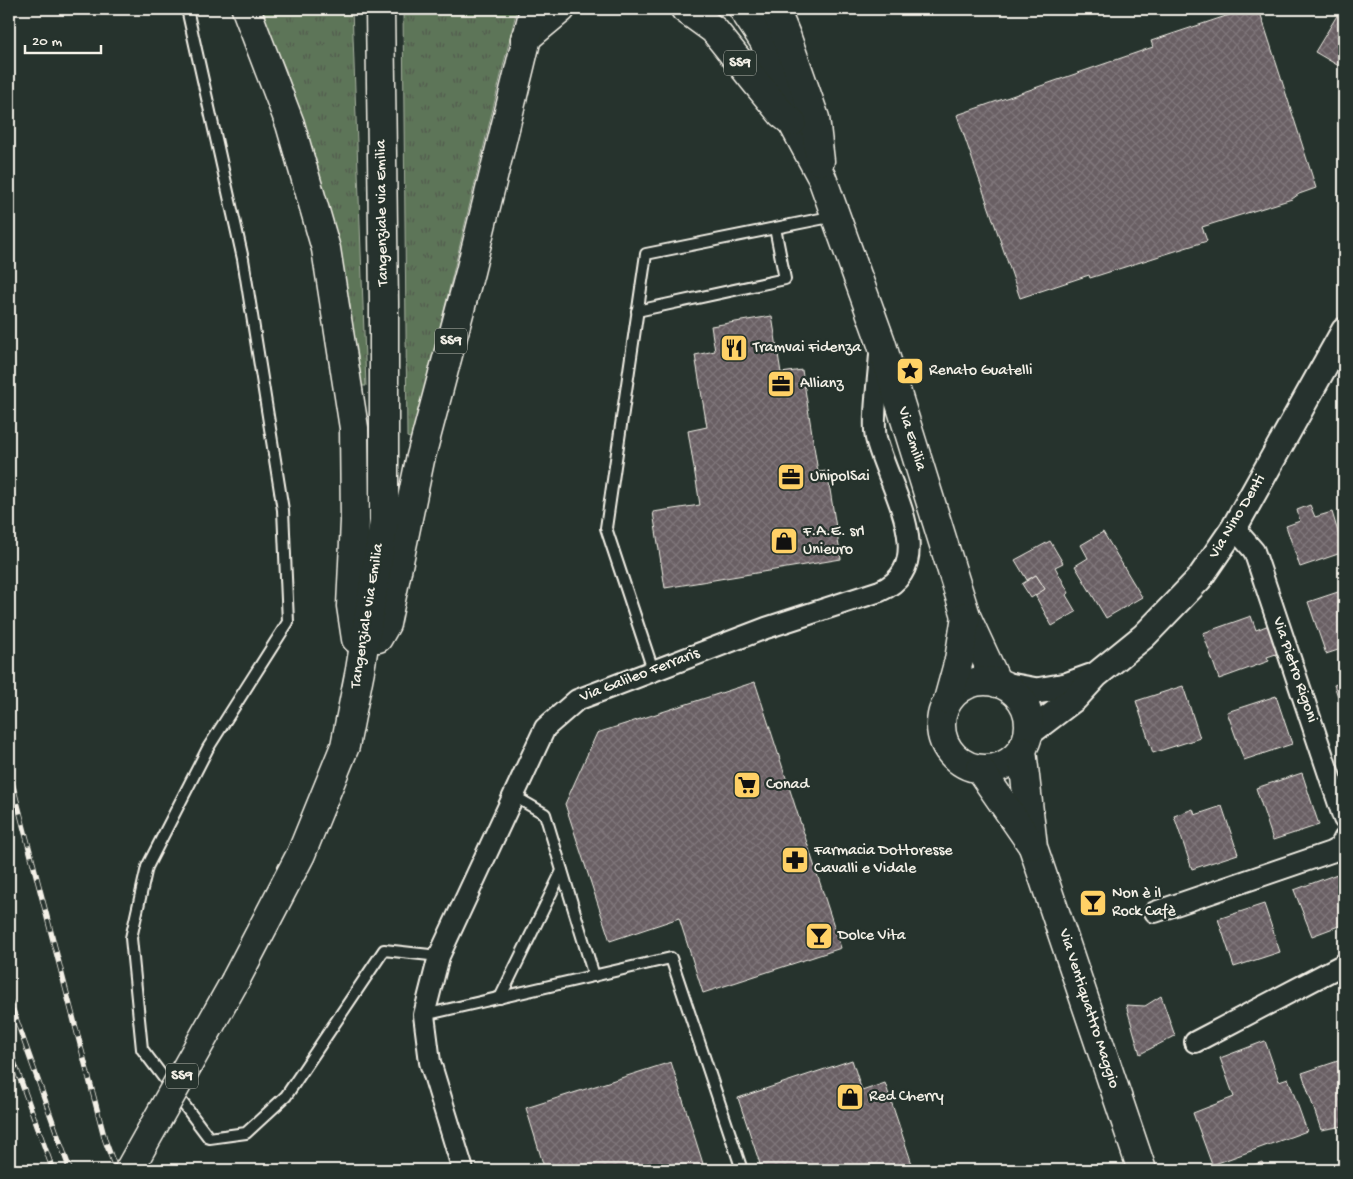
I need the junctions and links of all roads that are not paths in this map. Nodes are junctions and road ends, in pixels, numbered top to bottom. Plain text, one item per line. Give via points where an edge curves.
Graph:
1 (187, 9) edge
2 (246, 9) edge
3 (380, 9) edge
4 (534, 9) edge
5 (561, 9) edge
6 (685, 9) edge
7 (743, 9) edge
8 (775, 9) edge
9 (525, 39) junction
10 (792, 122) junction
11 (822, 178) junction
12 (836, 216) junction
13 (775, 228) junction
14 (637, 311) junction
15 (1344, 331) edge
16 (881, 342) junction
17 (1234, 528) junction
18 (966, 616) junction
19 (360, 670) junction
20 (653, 670) junction
21 (1096, 675) junction
22 (1001, 684) junction
23 (948, 700) junction
24 (1025, 741) junction
25 (980, 770) junction
26 (514, 796) junction
27 (1344, 819) edge
28 (1344, 839) edge
29 (1033, 847) junction
30 (562, 871) junction
31 (1155, 912) dead end
32 (439, 956) junction
33 (1344, 964) edge
34 (594, 976) junction
35 (500, 998) junction
36 (424, 1014) junction
37 (1196, 1042) dead end
38 (129, 1170) edge
39 (463, 1170) edge
40 (742, 1170) edge
41 (1142, 1170) edge

1 - 32 lane via 244,268 283,510 288,622 208,748 147,867 131,938 142,1049 209,1138 246,1133 286,1096 384,950
2 - 19 main road, SS9 via 290,124 326,249 354,428 352,606
3 - 19 main road, Tangenziale via Emilia / SS9 via 384,522
4 - 9 main road, SS9
5 - 9 main road
6 - 10 main road, SS9 via 714,30
7 - 10 main road, Via Emilia / SS9 via 764,41
8 - 11 main road, Via Emilia / SS9 via 815,118
9 - 19 main road, SS9 via 470,272 420,460 386,624
10 - 11 main road, Via Emilia / SS9
11 - 12 main road, Via Emilia / SS9
12 - 13 lane
12 - 16 main road, Via Emilia / SS9
13 - 14 lane via 646,254
13 - 14 lane via 785,279
14 - 20 lane via 606,528
15 - 17 street, Via Nino Denti
16 - 18 main road, Via Emilia / SS9
16 - 20 street, Via Galileo Ferraris via 875,436 907,529 910,547 906,568 900,578 891,586
17 - 21 street, Via Nino Denti via 1198,579 1144,636
17 - 27 street, Via Pietro Rigoni via 1254,551
18 - 22 main road, Via Emilia / SS9
18 - 23 main road, Via Emilia / SS9 via 960,660
19 - 38 main road, Tangenziale via Emilia / SS9, bridge via 345,746 301,854 235,981
20 - 26 street, Via Galileo Ferraris via 577,700 545,728
21 - 22 street, Via Nino Denti via 1066,686 1037,691
21 - 24 street, Via Nino Denti via 1075,698
22 - 23 main road via 983,680 970,683
22 - 24 main road, SS9 via 1016,694 1024,705 1029,719
23 - 25 main road, SS9 via 940,719 944,745 960,763
24 - 25 main road via 1014,759 1004,766
24 - 29 main road, SS9
25 - 29 main road, SS9
26 - 30 lane via 545,814
26 - 32 street, Via Galileo Ferraris
28 - 31 street via 1340,847 1331,852
29 - 41 main road, Via Ventiquattro Maggio / SS9
30 - 34 lane
30 - 35 lane
32 - 36 street, Via Galileo Ferraris
33 - 37 street
34 - 35 lane
34 - 40 lane via 671,958
35 - 36 lane
36 - 39 street, Via Galileo Ferraris via 430,1062

